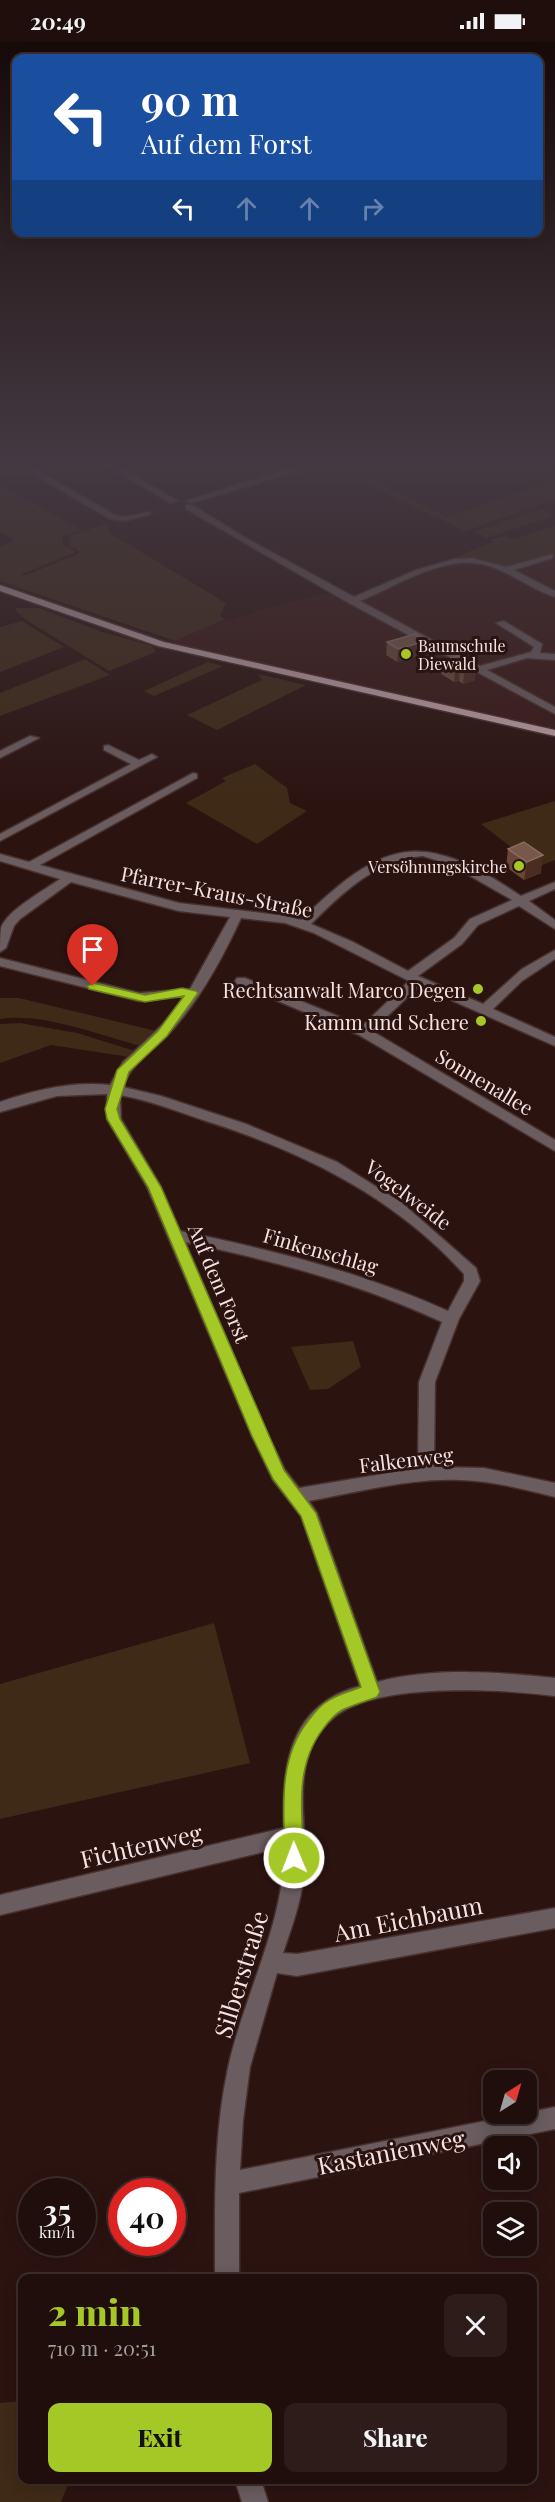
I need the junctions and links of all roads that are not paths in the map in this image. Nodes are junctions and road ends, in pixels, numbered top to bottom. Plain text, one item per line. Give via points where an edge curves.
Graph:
1 (307, 575) edge
2 (415, 575) edge
3 (515, 575) edge
4 (0, 588) edge
5 (555, 594) edge
6 (352, 600) junction
7 (501, 623) dead end
8 (535, 654) junction
9 (555, 657) edge
10 (478, 669) junction
11 (555, 710) edge
12 (555, 735) edge
13 (34, 738) dead end
14 (108, 748) dead end
15 (0, 755) edge
16 (152, 757) dead end
17 (139, 764) junction
18 (193, 776) dead end
19 (0, 838) edge
20 (0, 857) edge
21 (29, 867) junction
22 (69, 878) junction
23 (555, 885) edge
24 (519, 901) junction
25 (237, 915) junction
26 (303, 925) junction
27 (555, 925) edge
28 (0, 948) edge
29 (555, 954) edge
30 (0, 962) edge
31 (413, 978) junction
32 (241, 981) dead end
33 (192, 993) junction
34 (486, 1010) junction
35 (364, 1032) junction
36 (555, 1042) edge
37 (116, 1090) junction
38 (0, 1107) edge
39 (555, 1146) edge
40 (175, 1234) junction
41 (451, 1319) junction
42 (426, 1474) junction
43 (555, 1490) edge
44 (296, 1496) junction
45 (555, 1688) edge
46 (371, 1692) junction
47 (294, 1835) junction
48 (0, 1905) edge
49 (555, 1918) edge
50 (270, 1962) junction
51 (555, 2118) edge
52 (227, 2184) junction
53 (227, 2274) edge
54 (249, 2484) edge
55 (255, 2502) edge

1 - 6 street
2 - 6 street
3 - 5 street
4 - 12 main road via 161,644
6 - 10 street
7 - 8 street via 536,643 539,646
8 - 9 street
8 - 10 street
10 - 11 street
13 - 15 street
14 - 17 street
16 - 17 street
17 - 19 street
18 - 21 street
20 - 21 street, Pfarrer-Kraus-Straße
21 - 22 street, Pfarrer-Kraus-Straße
22 - 25 street, Pfarrer-Kraus-Straße via 179,907
22 - 28 street via 16,916 8,925
23 - 24 street
24 - 26 street via 447,859 411,853 350,883
24 - 27 street
24 - 31 street via 474,922
25 - 26 street, Pfarrer-Kraus-Straße
25 - 33 street, Auf dem Forst
26 - 31 street, Pfarrer-Kraus-Straße
29 - 34 street via 529,968
30 - 33 street via 139,998
31 - 34 street, Pfarrer-Kraus-Straße
31 - 35 street
32 - 35 street, Sonnenallee
33 - 37 street, Auf dem Forst via 163,1033 123,1070
34 - 36 street, Pfarrer-Kraus-Straße
35 - 39 street, Sonnenallee
37 - 38 street via 54,1091
37 - 40 street, Auf dem Forst via 111,1109 114,1119 154,1187
37 - 41 street, Vogelweide via 165,1102 280,1142 375,1190 471,1272 472,1281
40 - 41 street, Finkenschlag via 345,1276
40 - 44 street, Auf dem Forst via 260,1436 279,1475
41 - 42 street, Vogelweide via 427,1382
42 - 43 street, Falkenweg via 460,1473
42 - 44 street, Falkenweg
44 - 46 street, Auf dem Forst via 308,1513
45 - 46 street, Silberstraße via 509,1681
46 - 47 street, Silberstraße via 336,1705 306,1737 295,1768
47 - 48 street, Fichtenweg
47 - 50 street, Silberstraße via 293,1882
49 - 50 street, Am Eichbaum via 297,1965
50 - 52 street, Silberstraße via 239,2067
51 - 52 street, Kastanienweg
52 - 53 street, Silberstraße
54 - 55 street

